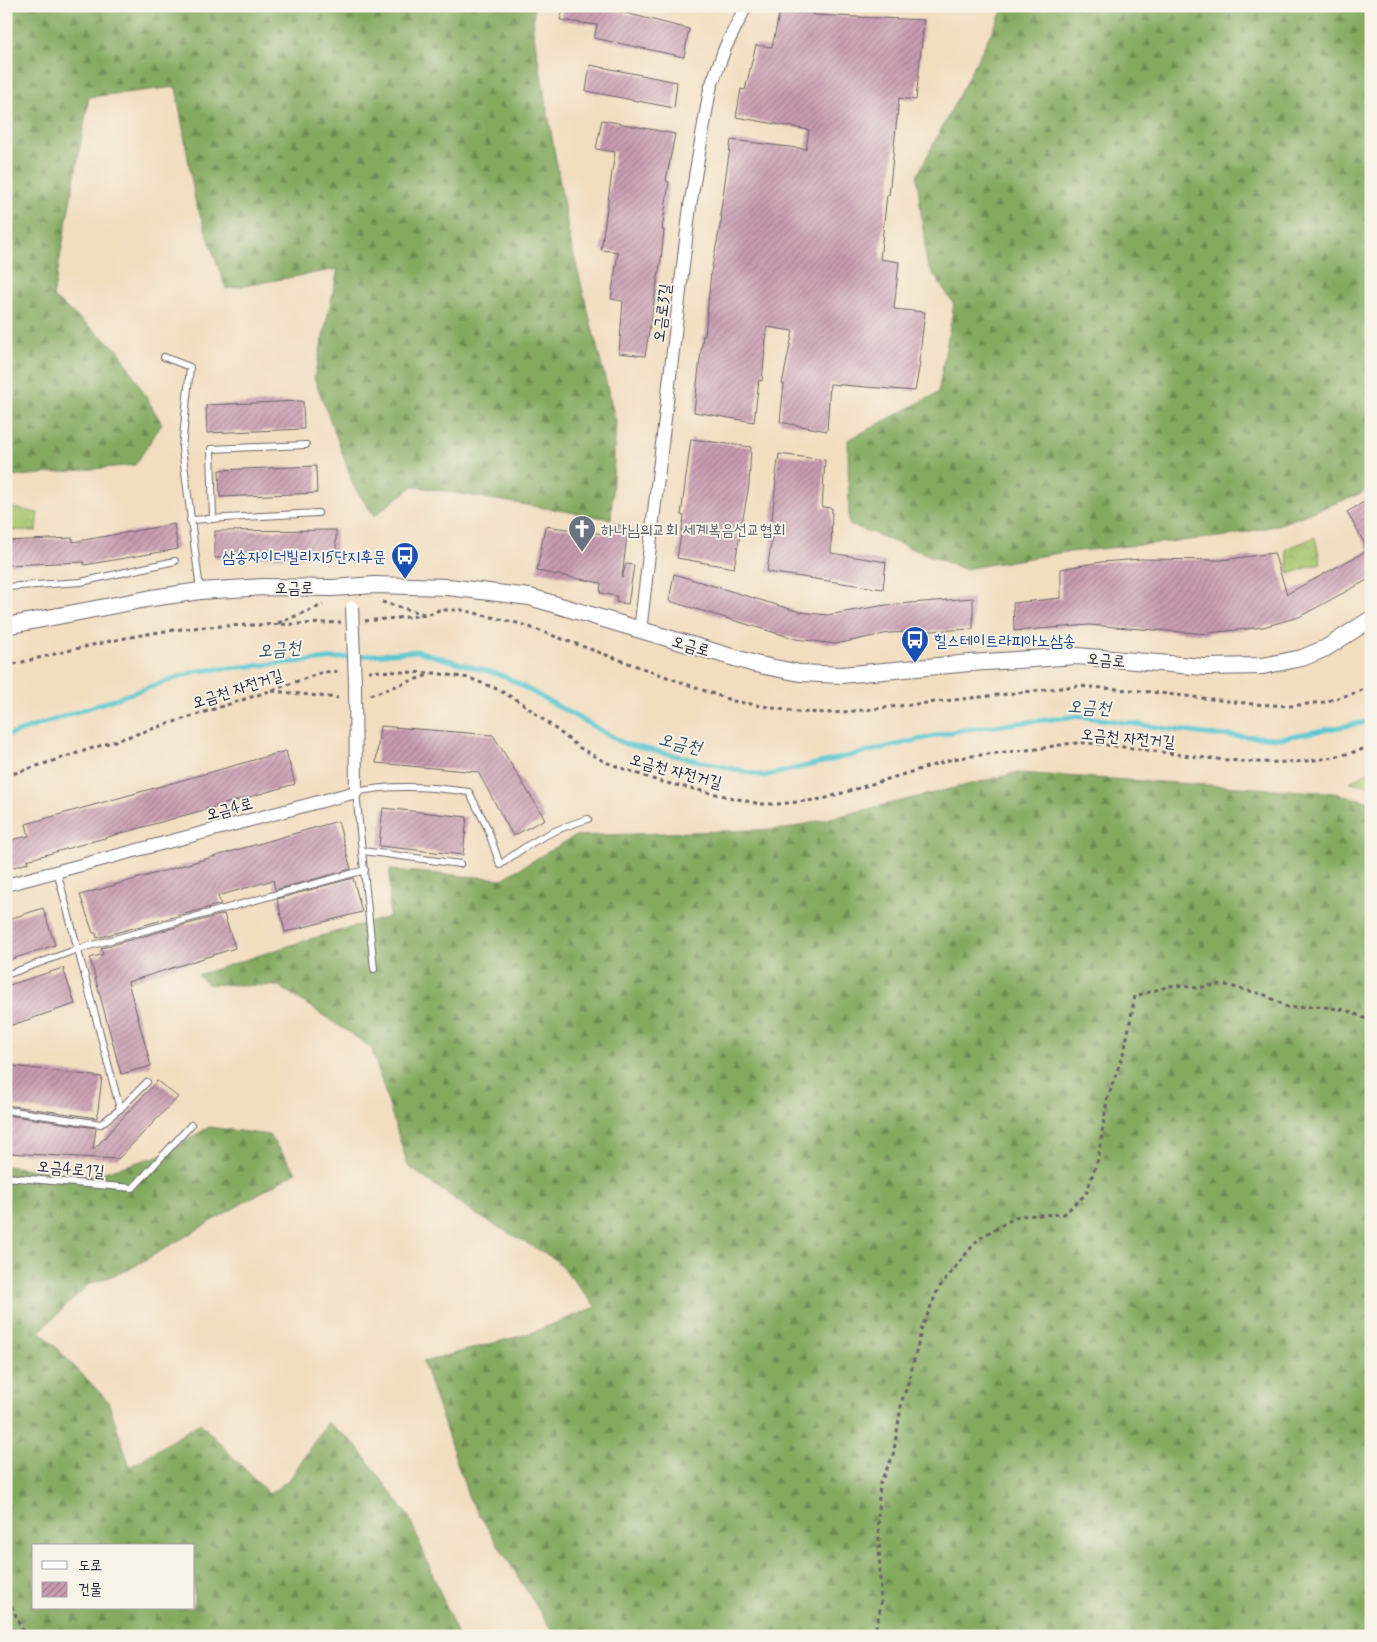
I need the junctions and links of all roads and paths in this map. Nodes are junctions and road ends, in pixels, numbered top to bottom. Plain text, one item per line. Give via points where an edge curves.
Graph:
1 (746, 6) edge
2 (164, 357) dead end
3 (306, 445) dead end
4 (318, 514) dead end
5 (213, 519) junction
6 (190, 520) junction
7 (175, 561) dead end
8 (353, 586) junction
9 (6, 587) edge
10 (200, 591) junction
11 (374, 600) dead end
12 (324, 604) dead end
13 (427, 615) junction
14 (1371, 619) edge
15 (359, 621) dead end
16 (342, 622) dead end
17 (274, 624) junction
18 (6, 626) edge
19 (640, 631) junction
20 (6, 666) edge
21 (349, 671) dead end
22 (366, 671) dead end
23 (434, 673) junction
24 (1371, 685) edge
25 (270, 691) junction
26 (370, 695) dead end
27 (338, 698) dead end
28 (1371, 746) edge
29 (6, 776) edge
30 (356, 792) junction
31 (588, 819) dead end
32 (363, 851) junction
33 (460, 864) dead end
34 (365, 870) junction
35 (57, 871) junction
36 (6, 885) edge
37 (78, 949) junction
38 (374, 968) dead end
39 (6, 975) edge
40 (1371, 1021) edge
41 (147, 1082) dead end
42 (120, 1109) junction
43 (6, 1110) edge
44 (191, 1125) dead end
45 (6, 1177) edge
46 (6, 1600) edge
47 (25, 1636) edge
48 (874, 1636) edge

1 - 19 street, 오금로3길 via 725,48 710,89 690,206
2 - 6 lane via 190,367 182,448
3 - 5 lane via 211,449
4 - 5 lane
5 - 6 lane
6 - 10 lane
7 - 9 lane via 81,582
8 - 10 street, 오금로
8 - 19 street, 오금로 via 448,587 530,597
8 - 30 street, bridge
10 - 18 street, 오금로
11 - 13 path
12 - 17 path
13 - 15 path
13 - 24 path via 439,610 462,610 497,617 732,701 797,712 833,713 1078,686 1290,706 1324,702
14 - 19 street, 오금로 via 1326,648 1302,658 1263,666 1204,667 1077,656 970,662 841,675 800,673 755,664
16 - 17 path
17 - 20 path via 166,631
21 - 25 path, 오금천 자전거길 via 323,672
22 - 23 path, 오금천 자전거길
23 - 26 path
23 - 28 path, 오금천 자전거길 via 469,678 522,703 580,748 605,762 658,782 760,804 822,799 973,755 1082,743 1263,763 1293,763
25 - 27 path
25 - 29 path, 오금천 자전거길
30 - 31 lane via 370,788 440,788 469,792 487,827 500,864 550,832
30 - 32 lane
30 - 35 street, 오금4로
32 - 33 lane
32 - 34 lane
34 - 37 lane
34 - 38 lane
35 - 36 street, 오금4로
35 - 37 lane
37 - 39 lane
37 - 42 lane
40 - 48 path via 1346,1010 1316,1006 1288,1008 1265,995 1222,984 1198,988 1174,985 1135,996 1125,1048 1107,1100 1098,1159 1086,1194 1064,1214 1018,1216 978,1239 938,1289 922,1328 902,1401 893,1456 880,1483 881,1605
41 - 42 lane
42 - 43 lane via 101,1124
44 - 45 lane, 오금4로1길 via 133,1188
46 - 47 path

